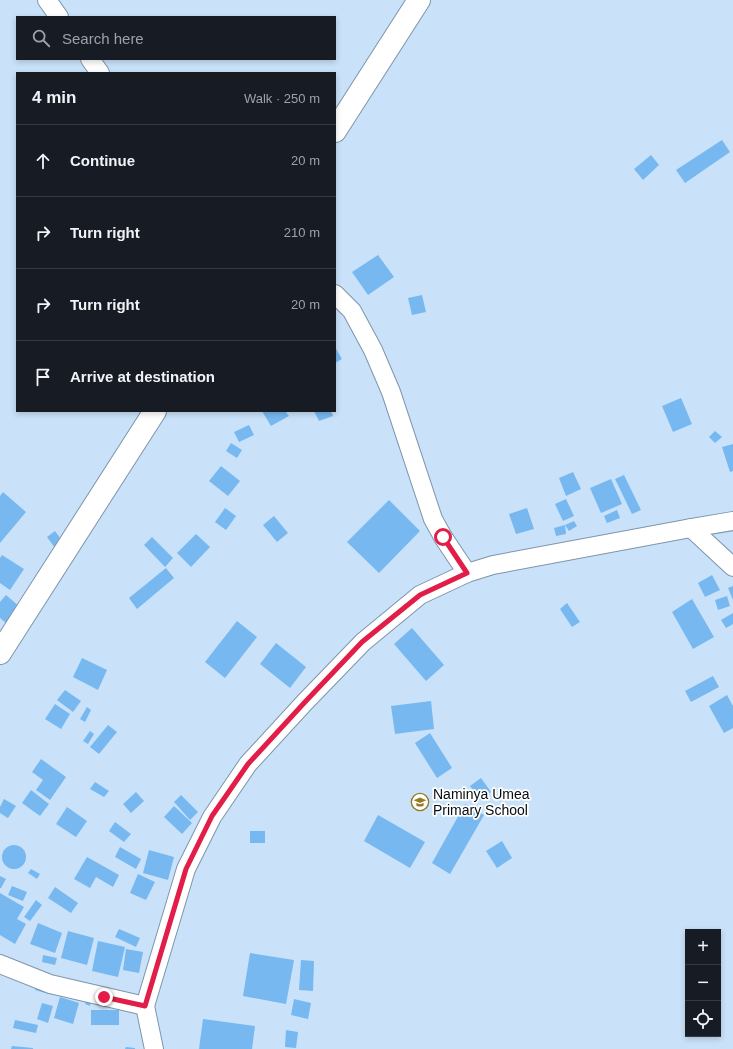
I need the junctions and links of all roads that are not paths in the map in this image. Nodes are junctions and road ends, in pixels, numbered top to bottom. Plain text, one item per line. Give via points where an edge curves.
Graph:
1 (47, 0) edge
2 (419, 0) edge
3 (58, 16) edge
4 (91, 60) edge
5 (99, 72) edge
6 (336, 129) edge
7 (336, 295) edge
8 (154, 412) edge
9 (733, 521) edge
10 (691, 528) junction
11 (733, 567) edge
12 (467, 573) junction
13 (0, 653) edge
14 (0, 964) edge
15 (145, 1006) junction
16 (154, 1049) edge

1 - 3 street
2 - 6 main road
4 - 5 street
7 - 12 street via 352,311 372,350 391,392 432,520
8 - 13 main road
9 - 10 street
10 - 11 street
10 - 12 street via 493,565
12 - 15 street via 420,595 362,642 248,764 212,816 186,869
14 - 15 street via 50,984
15 - 16 street

